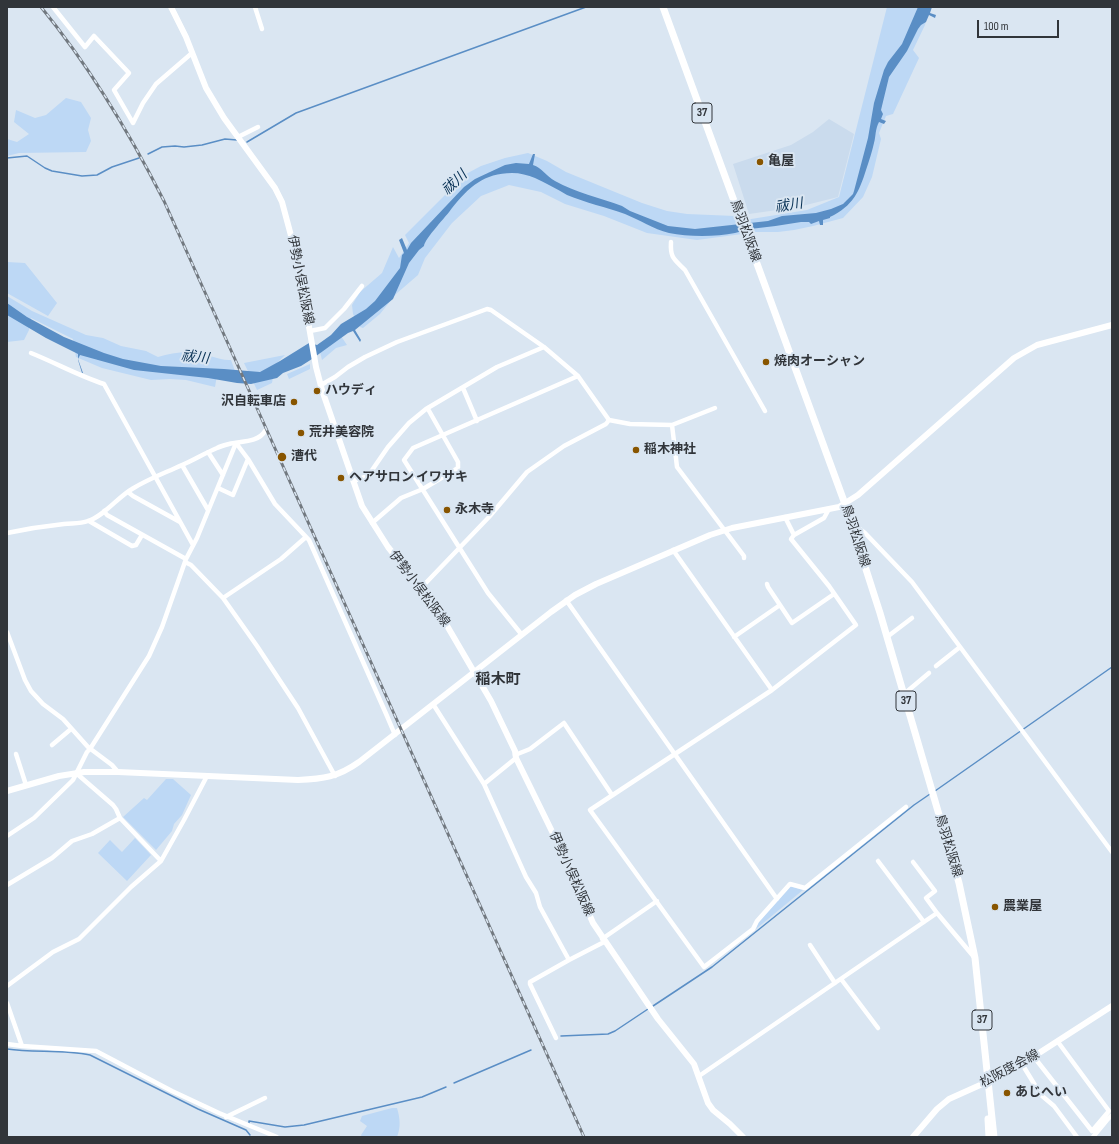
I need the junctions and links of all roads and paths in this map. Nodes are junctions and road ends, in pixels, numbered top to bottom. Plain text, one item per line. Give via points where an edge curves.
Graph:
1 (53, 7) edge
2 (171, 7) edge
3 (255, 7) edge
4 (663, 7) edge
5 (262, 29) dead end
6 (192, 53) junction
7 (258, 127) dead end
8 (238, 137) junction
9 (671, 242) dead end
10 (362, 286) dead end
11 (1112, 325) edge
12 (310, 332) junction
13 (544, 347) junction
14 (31, 353) dead end
15 (578, 376) junction
16 (321, 384) junction
17 (463, 388) junction
18 (715, 408) dead end
19 (428, 409) junction
20 (765, 411) dead end
21 (609, 420) junction
22 (477, 421) junction
23 (672, 425) junction
24 (265, 431) dead end
25 (443, 435) junction
26 (236, 443) junction
27 (208, 452) junction
28 (248, 460) junction
29 (182, 465) junction
30 (223, 475) junction
31 (156, 476) junction
32 (353, 481) junction
33 (218, 488) junction
34 (422, 489) junction
35 (128, 492) junction
36 (845, 504) junction
37 (829, 509) junction
38 (208, 510) junction
39 (104, 511) junction
40 (785, 517) junction
41 (89, 521) junction
42 (850, 521) junction
43 (180, 522) junction
44 (372, 523) junction
45 (724, 530) junction
46 (7, 533) edge
47 (142, 535) junction
48 (794, 535) junction
49 (306, 537) junction
50 (193, 545) junction
51 (459, 548) junction
52 (674, 550) junction
53 (744, 558) dead end
54 (186, 561) junction
55 (767, 584) dead end
56 (421, 588) junction
57 (834, 594) junction
58 (223, 598) junction
59 (566, 600) junction
60 (780, 605) junction
61 (912, 618) dead end
62 (7, 632) edge
63 (522, 635) junction
64 (734, 637) junction
65 (887, 637) junction
66 (960, 647) junction
67 (936, 666) dead end
68 (474, 672) junction
69 (929, 673) dead end
70 (772, 690) junction
71 (904, 694) junction
72 (433, 704) junction
73 (72, 729) junction
74 (394, 735) junction
75 (52, 745) dead end
76 (90, 749) junction
77 (16, 754) dead end
78 (675, 754) junction
79 (516, 756) junction
80 (76, 772) junction
81 (118, 772) junction
82 (207, 776) junction
83 (335, 776) junction
84 (484, 784) junction
85 (26, 785) junction
86 (7, 791) edge
87 (612, 795) junction
88 (906, 807) dead end
89 (120, 818) junction
90 (7, 836) edge
91 (1112, 852) edge
92 (160, 861) junction
93 (878, 861) dead end
94 (914, 862) dead end
95 (7, 885) edge
96 (777, 899) junction
97 (657, 901) junction
98 (937, 913) junction
99 (924, 922) junction
100 (603, 941) junction
101 (810, 945) dead end
102 (975, 958) junction
103 (569, 960) junction
104 (841, 979) junction
105 (835, 983) junction
106 (7, 986) edge
107 (7, 1003) edge
108 (1112, 1006) edge
109 (878, 1028) dead end
110 (556, 1038) dead end
111 (1058, 1042) junction
112 (7, 1044) edge
113 (22, 1046) junction
114 (1034, 1057) junction
115 (1022, 1064) junction
116 (699, 1076) junction
117 (988, 1081) junction
118 (265, 1098) dead end
119 (1111, 1116) edge
120 (226, 1117) junction
121 (277, 1137) edge
122 (743, 1137) edge
123 (913, 1137) edge
124 (989, 1137) edge
125 (994, 1137) edge
126 (1076, 1137) edge
127 (1095, 1137) edge

1 - 6 street via 85,47 94,36 129,73 114,90 133,123 156,84
2 - 6 main road, 伊勢小俣松阪線
3 - 5 street
4 - 36 main road, 鳥羽松阪線 / 37
6 - 8 main road, 伊勢小俣松阪線 via 206,88
7 - 8 street
8 - 12 main road, 伊勢小俣松阪線 via 275,188 282,202 297,258
9 - 20 street via 672,258 685,270
10 - 12 street via 325,328
11 - 36 main road via 1037,345 1014,358
12 - 16 main road, 伊勢小俣松阪線
13 - 15 street
13 - 16 street via 487,309 397,342 365,357
13 - 17 street via 497,368
14 - 31 street via 104,384
15 - 21 street
15 - 22 street
16 - 32 main road, 伊勢小俣松阪線
17 - 19 street
17 - 22 street
18 - 23 street
19 - 25 street
19 - 32 street via 409,423 368,476
21 - 23 street via 630,424
21 - 51 street via 564,446 527,472
22 - 25 street
23 - 45 street via 677,467
24 - 26 street via 255,438
25 - 34 street via 459,466
25 - 34 street via 413,448 404,460
26 - 27 street
26 - 28 street
26 - 30 street
27 - 29 street
27 - 30 street
28 - 33 street via 233,495
28 - 49 street via 275,504
29 - 31 street
29 - 38 street
30 - 33 street
31 - 35 street
31 - 43 street
32 - 44 main road, 伊勢小俣松阪線 via 362,506
33 - 38 street
34 - 44 street via 401,498
34 - 51 street
35 - 39 street
35 - 43 street
36 - 37 main road
36 - 42 main road, 鳥羽松阪線 / 37
37 - 40 main road
37 - 48 street via 824,518
38 - 50 street
39 - 41 street
39 - 47 street
40 - 45 main road
40 - 48 street
41 - 46 street
41 - 47 street via 132,546 136,545
42 - 65 main road, 鳥羽松阪線 / 37
42 - 66 street via 912,582
43 - 50 street
44 - 56 main road, 伊勢小俣松阪線
45 - 52 main road
45 - 53 street
47 - 54 street
48 - 57 street via 791,539
49 - 58 street via 281,559
49 - 74 street
50 - 54 street
51 - 56 street
51 - 63 street via 488,593
52 - 59 main road
52 - 64 street
54 - 58 street
54 - 76 street via 149,656
55 - 60 street
56 - 68 main road, 伊勢小俣松阪線
57 - 60 street via 792,623
57 - 70 street via 856,625
58 - 83 street via 298,708
59 - 63 main road
59 - 78 street
60 - 64 street
61 - 65 street
62 - 73 street via 28,686 39,701
63 - 68 main road
64 - 70 street
65 - 71 main road, 鳥羽松阪線 / 37
66 - 67 street
66 - 91 street
68 - 72 main road
68 - 79 main road, 伊勢小俣松阪線
69 - 71 street
70 - 78 street
71 - 102 main road, 鳥羽松阪線 / 37 via 959,884
72 - 74 main road
72 - 84 street
73 - 75 street
73 - 76 street
74 - 83 main road via 349,769
76 - 80 street
76 - 81 street
77 - 85 street
78 - 87 street
78 - 96 street
79 - 84 street
79 - 87 street via 530,749 564,723
79 - 100 main road, 伊勢小俣松阪線 via 573,876 587,913
80 - 81 main road
80 - 85 main road
80 - 89 street via 113,805
80 - 90 street via 73,780 47,806
81 - 82 main road
82 - 83 main road via 298,780
82 - 92 street
84 - 103 street via 526,877 536,893 540,907
85 - 86 main road
87 - 97 street via 590,810
88 - 96 street via 805,888 790,884
89 - 92 street
89 - 95 street via 92,834 72,841 52,858
92 - 106 street via 79,939 53,952
93 - 99 street
94 - 98 street via 934,891 926,898
96 - 97 street via 756,921 753,930 704,967
97 - 100 street
98 - 99 street
98 - 102 street
99 - 104 street
100 - 103 street
100 - 116 main road, 伊勢小俣松阪線 via 689,1058
101 - 105 street
102 - 117 main road, 鳥羽松阪線 / 37
103 - 110 street via 530,982
104 - 105 street
104 - 109 street
105 - 116 street
107 - 113 street
108 - 111 main road, 松阪度会線
111 - 114 main road, 松阪度会線
111 - 114 street via 1109,1111 1092,1131
112 - 113 street
113 - 120 street via 96,1051
114 - 115 main road, 松阪度会線
115 - 117 main road, 松阪度会線
115 - 126 street via 1040,1095 1054,1106
116 - 122 main road, 伊勢小俣松阪線 via 703,1093 711,1106
117 - 123 main road, 松阪度会線 via 949,1099
117 - 124 main road, 鳥羽松阪線 / 37
117 - 125 main road, 鳥羽松阪線 / 37
118 - 120 street
119 - 127 street
120 - 121 street

